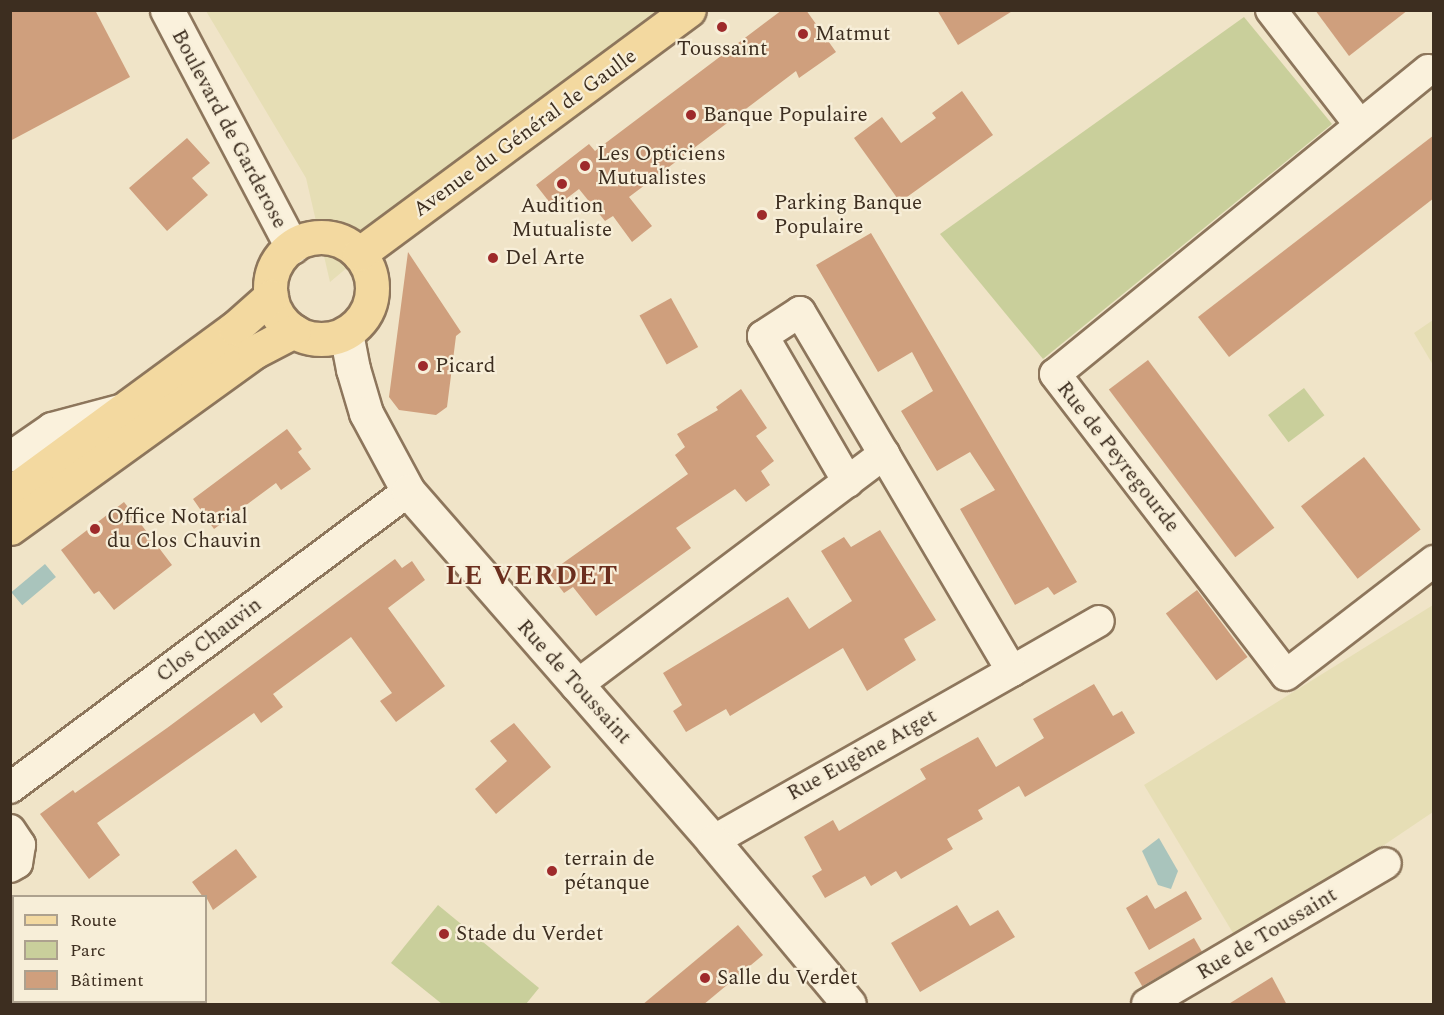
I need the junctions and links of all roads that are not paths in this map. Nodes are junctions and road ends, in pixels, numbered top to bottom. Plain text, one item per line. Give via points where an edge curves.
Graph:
1 (167, 10) edge
2 (689, 10) edge
3 (1271, 10) edge
4 (1428, 70) dead end
5 (1360, 125) junction
6 (292, 247) junction
7 (359, 254) junction
8 (271, 296) junction
9 (294, 331) junction
10 (346, 333) junction
11 (124, 409) junction
12 (884, 454) junction
13 (10, 457) edge
14 (848, 482) junction
15 (408, 491) junction
16 (10, 493) edge
17 (10, 528) edge
18 (1434, 561) edge
19 (1099, 621) dead end
20 (1012, 671) junction
21 (576, 686) junction
22 (10, 788) edge
23 (10, 830) edge
24 (713, 841) junction
25 (1386, 863) dead end
26 (10, 867) edge
27 (849, 1005) edge
28 (1147, 1005) edge

1 - 6 street, Boulevard de Garderose
2 - 7 main road, Avenue du Général de Gaulle
3 - 5 street
4 - 5 street, Rue de Peyregourde
5 - 18 street, Rue de Peyregourde via 1055,374 1286,675
6 - 7 main road via 305,240 327,238 348,244
6 - 8 main road via 274,268
7 - 10 main road via 368,266 372,297 367,311
8 - 9 main road via 279,316
8 - 11 main road via 236,328
9 - 10 main road via 320,339
9 - 17 main road via 254,352
10 - 15 street, Rue de Toussaint via 366,413
11 - 13 street via 52,428
11 - 16 main road
12 - 14 street
12 - 14 street via 800,312 763,336
12 - 20 street
14 - 21 street
15 - 21 street, Rue de Toussaint
15 - 22 street, Clos Chauvin
19 - 20 street, Rue Eugène Atget
20 - 24 street, Rue Eugène Atget
21 - 24 street, Rue de Toussaint
23 - 26 street via 20,845 17,863
24 - 27 street, Rue de Toussaint
25 - 28 street, Rue de Toussaint

